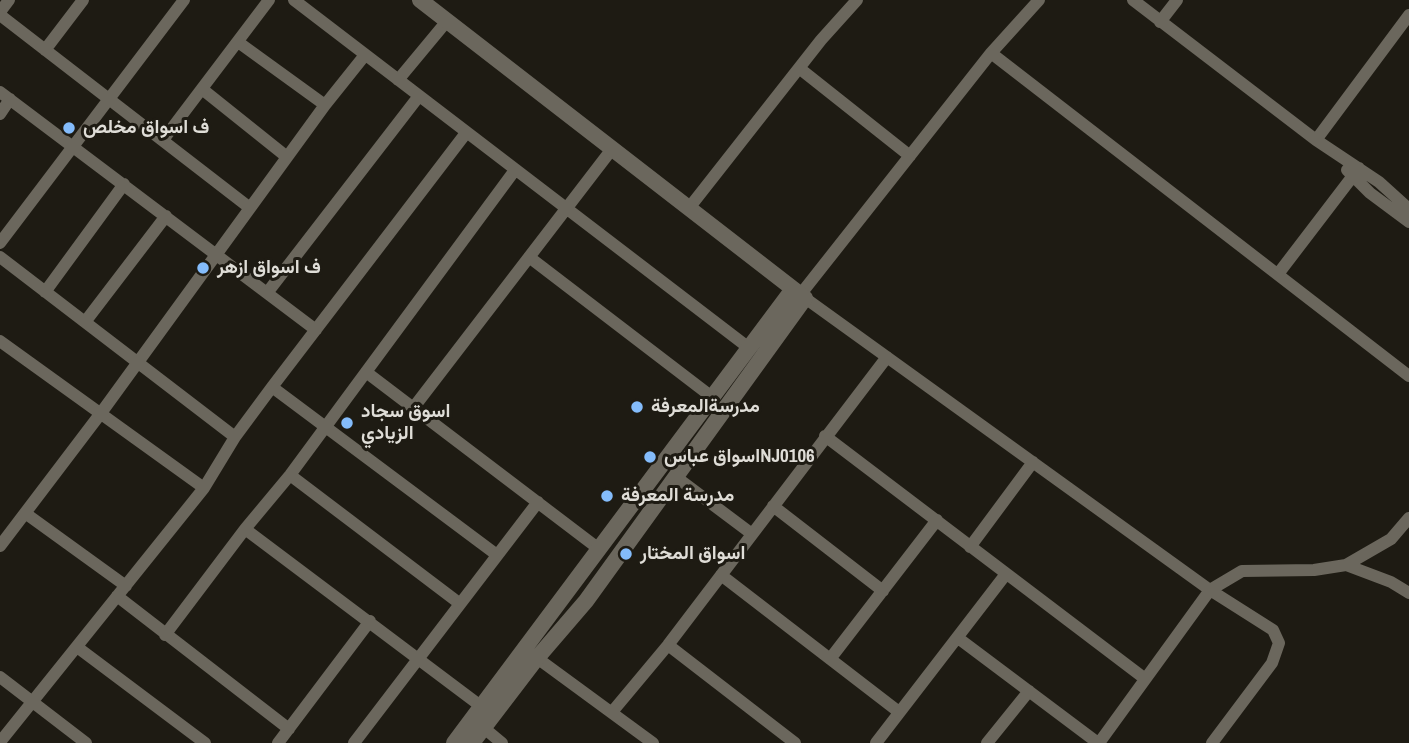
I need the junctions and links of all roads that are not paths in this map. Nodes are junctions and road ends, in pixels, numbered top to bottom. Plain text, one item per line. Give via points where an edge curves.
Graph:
1 (9, 0) edge
2 (83, 0) edge
3 (184, 0) edge
4 (269, 0) edge
5 (294, 0) edge
6 (420, 0) edge
7 (857, 0) edge
8 (1039, 0) edge
9 (1133, 0) edge
10 (1177, 0) edge
11 (0, 13) edge
12 (1409, 15) edge
13 (447, 21) junction
14 (1160, 22) junction
15 (238, 42) junction
16 (45, 50) junction
17 (991, 53) junction
18 (365, 55) junction
19 (799, 68) junction
20 (397, 80) junction
21 (202, 89) junction
22 (5, 96) edge
23 (419, 96) junction
24 (109, 98) junction
25 (325, 105) junction
26 (0, 114) edge
27 (466, 133) junction
28 (1316, 140) junction
29 (163, 141) junction
30 (73, 145) junction
31 (612, 149) junction
32 (910, 156) junction
33 (287, 157) junction
34 (515, 170) junction
35 (1356, 172) junction
36 (124, 184) junction
37 (250, 208) junction
38 (689, 208) junction
39 (565, 209) junction
40 (1409, 209) edge
41 (166, 216) junction
42 (1409, 222) edge
43 (0, 243) edge
44 (217, 255) junction
45 (0, 257) edge
46 (529, 257) junction
47 (1278, 274) junction
48 (45, 292) junction
49 (267, 293) junction
50 (799, 294) junction
51 (85, 322) junction
52 (316, 330) junction
53 (0, 341) edge
54 (749, 348) junction
55 (887, 357) junction
56 (137, 362) junction
57 (366, 372) junction
58 (1409, 376) edge
59 (272, 387) junction
60 (712, 397) junction
61 (414, 407) junction
62 (101, 414) junction
63 (325, 427) junction
64 (825, 436) junction
65 (235, 438) junction
66 (1032, 462) junction
67 (290, 475) junction
68 (676, 477) junction
69 (204, 488) junction
70 (538, 502) junction
71 (773, 506) junction
72 (25, 513) junction
73 (1409, 518) edge
74 (937, 520) junction
75 (246, 529) junction
76 (752, 534) junction
77 (0, 546) edge
78 (970, 547) junction
79 (599, 548) junction
80 (496, 555) junction
81 (1346, 565) junction
82 (1006, 574) junction
83 (722, 575) junction
84 (569, 590) junction
85 (1210, 590) junction
86 (121, 591) junction
87 (883, 591) junction
88 (1409, 593) edge
89 (586, 601) junction
90 (459, 603) junction
91 (370, 621) junction
92 (165, 635) junction
93 (958, 638) junction
94 (668, 645) junction
95 (77, 647) junction
96 (419, 658) junction
97 (537, 658) junction
98 (830, 659) junction
99 (0, 677) edge
100 (1144, 678) junction
101 (1029, 691) junction
102 (33, 702) junction
103 (482, 706) junction
104 (612, 712) junction
105 (899, 712) junction
106 (484, 728) junction
107 (289, 729) junction
108 (81, 741) edge
109 (0, 742) edge
110 (205, 743) edge
111 (278, 743) edge
112 (354, 743) edge
113 (454, 743) edge
114 (472, 743) edge
115 (502, 743) edge
116 (653, 743) edge
117 (795, 743) edge
118 (876, 743) edge
119 (987, 743) edge
120 (1098, 743) edge
121 (1212, 743) edge

1 - 11 street
2 - 16 street
3 - 24 street
4 - 15 street
5 - 18 street
6 - 13 street
7 - 19 street
8 - 17 street
9 - 14 street
10 - 14 street
11 - 16 street
12 - 28 street
13 - 20 street
13 - 31 street
14 - 28 street
15 - 21 street
15 - 25 street
16 - 24 street
17 - 32 street
17 - 47 street
18 - 20 street
18 - 25 street
19 - 32 street
19 - 38 street
20 - 23 street
21 - 29 street
21 - 33 street
22 - 26 street
22 - 30 street
23 - 27 street
23 - 49 street
24 - 29 street
24 - 30 street
25 - 33 street
27 - 34 street
27 - 52 street
28 - 35 street
29 - 37 street
30 - 36 street
30 - 43 street
31 - 38 street
31 - 39 street
32 - 50 street
33 - 37 street
34 - 39 street
34 - 57 street
35 - 40 street
35 - 42 street via 1370,193
35 - 47 street
36 - 41 street
36 - 48 street
37 - 44 street
38 - 50 street
39 - 46 street
39 - 54 street
41 - 44 street
41 - 51 street
44 - 49 street
44 - 56 street
45 - 48 street
46 - 60 street
46 - 61 street
47 - 58 street
48 - 51 street
49 - 52 street
50 - 54 street
50 - 55 street
50 - 68 street
51 - 56 street
52 - 59 street
53 - 62 street
54 - 60 street
55 - 64 street
55 - 66 street
56 - 62 street
56 - 65 street
57 - 61 street
57 - 63 street
59 - 63 street
59 - 65 street
60 - 79 street
61 - 70 street
62 - 69 street
62 - 72 street
63 - 67 street
63 - 80 street
64 - 71 street
64 - 74 street
65 - 69 street
66 - 78 street
66 - 85 street
67 - 75 street
67 - 90 street
68 - 76 street
68 - 89 street
69 - 86 street
70 - 79 street
70 - 80 street
71 - 76 street
71 - 87 street
72 - 77 street
72 - 86 street
73 - 81 street via 1391,539
74 - 78 street
74 - 87 street
75 - 91 street
75 - 92 street
76 - 83 street
78 - 82 street
79 - 84 street
80 - 90 street
81 - 85 street via 1242,570
81 - 88 street
82 - 93 street
82 - 100 street
83 - 94 street
83 - 98 street
84 - 89 street
84 - 103 street
85 - 100 street
85 - 121 street via 1273,630 1279,643 1272,663
86 - 92 street
86 - 95 street
87 - 98 street
89 - 97 street
90 - 96 street
91 - 96 street
91 - 107 street
92 - 107 street
93 - 101 street
93 - 105 street
94 - 104 street
94 - 117 street
95 - 102 street
95 - 110 street
96 - 103 street
96 - 112 street
97 - 104 street
97 - 106 street
98 - 105 street
99 - 102 street
100 - 120 street
101 - 119 street
101 - 120 street
102 - 108 street
102 - 109 street
103 - 113 street
104 - 116 street
105 - 118 street
106 - 114 street
106 - 115 street
107 - 111 street

